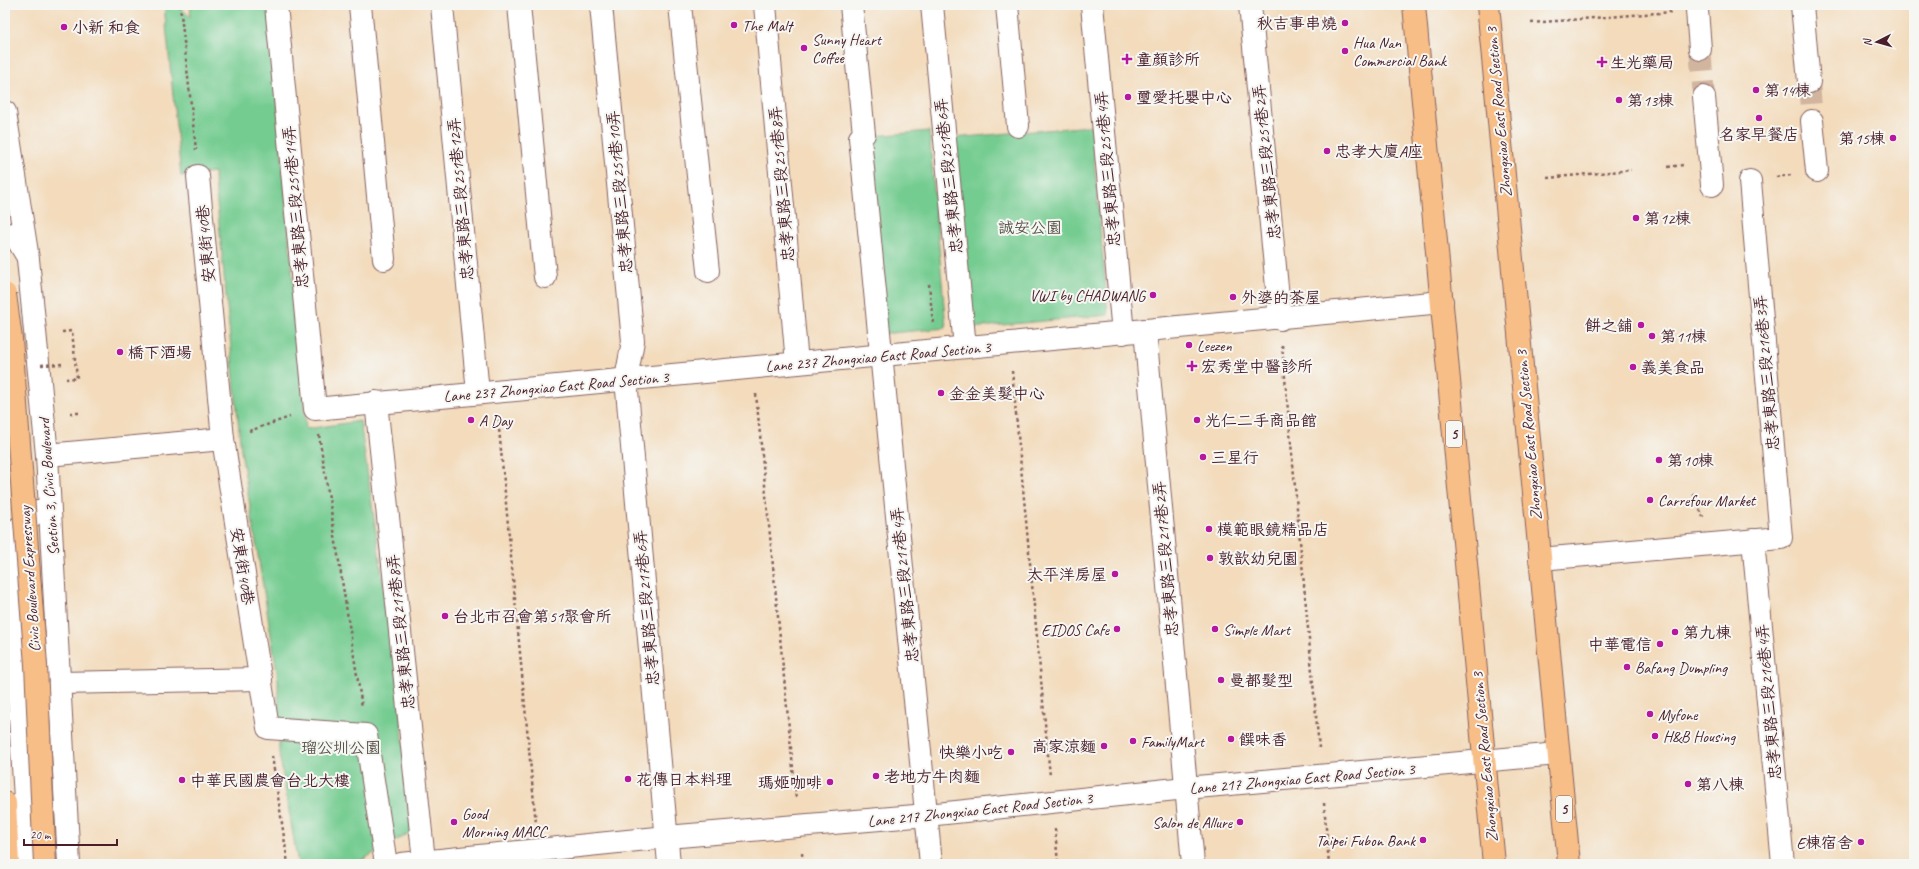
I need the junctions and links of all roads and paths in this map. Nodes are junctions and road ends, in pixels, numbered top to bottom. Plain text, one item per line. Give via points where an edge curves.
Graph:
1 (180, 5) edge
2 (276, 5) edge
3 (360, 5) edge
4 (442, 5) edge
5 (519, 5) edge
6 (602, 5) edge
7 (680, 5) edge
8 (765, 5) edge
9 (851, 5) edge
10 (932, 5) edge
11 (1007, 5) edge
12 (1092, 5) edge
13 (1250, 5) edge
14 (1414, 5) edge
15 (1488, 5) edge
16 (1741, 5) edge
17 (1802, 5) edge
18 (1697, 10) junction
19 (1532, 23) dead end
20 (1700, 49) tunnel mouth
21 (1809, 82) tunnel mouth
22 (1704, 97) tunnel mouth
23 (5, 112) edge
24 (1812, 121) tunnel mouth
25 (1018, 126) dead end
26 (1631, 170) dead end
27 (1817, 171) dead end
28 (198, 176) joint
29 (1547, 178) dead end
30 (1750, 181) dead end
31 (1712, 185) dead end
32 (19, 194) junction
33 (5, 218) edge
34 (5, 235) edge
35 (28, 259) junction
36 (384, 259) dead end
37 (708, 271) dead end
38 (546, 277) dead end
39 (5, 294) edge
40 (1442, 302) junction
41 (1280, 318) junction
42 (1144, 330) junction
43 (1123, 333) junction
44 (61, 338) dead end
45 (1009, 343) junction
46 (965, 347) junction
47 (881, 355) junction
48 (63, 358) dead end
49 (797, 363) junction
50 (64, 364) dead end
51 (754, 367) junction
52 (626, 379) junction
53 (67, 386) dead end
54 (487, 392) junction
55 (376, 402) junction
56 (69, 407) dead end
57 (315, 409) junction
58 (79, 413) dead end
59 (223, 440) junction
60 (47, 455) junction
61 (49, 499) junction
62 (1753, 540) junction
63 (1540, 559) junction
64 (260, 679) junction
65 (60, 683) junction
66 (268, 728) junction
67 (366, 735) junction
68 (1558, 754) junction
69 (1484, 761) junction
70 (1322, 777) junction
71 (1186, 788) junction
72 (1052, 802) junction
73 (5, 804) edge
74 (927, 815) junction
75 (799, 826) junction
76 (667, 837) junction
77 (530, 855) edge
78 (424, 861) junction
79 (8, 864) edge
80 (29, 864) edge
81 (45, 864) edge
82 (69, 864) edge
83 (288, 864) edge
84 (386, 864) edge
85 (401, 864) edge
86 (670, 864) edge
87 (803, 864) edge
88 (931, 864) edge
89 (1058, 864) edge
90 (1193, 864) edge
91 (1329, 864) edge
92 (1494, 864) edge
93 (1569, 864) edge
94 (1783, 864) edge

1 - 28 path
2 - 57 street, 忠孝東路三段251巷14弄
3 - 36 street
4 - 54 street, 忠孝東路三段251巷12弄
5 - 38 street
6 - 52 street, 忠孝東路三段251巷10弄 via 633,341
7 - 37 street
8 - 49 street, 忠孝東路三段251巷8弄
9 - 47 street, 忠孝東路三段217巷4弄 via 864,134 860,138
10 - 46 street, 忠孝東路三段251巷6弄
11 - 25 street
12 - 43 street, 忠孝東路三段251巷4弄
13 - 41 street, 忠孝東路三段251巷2弄
14 - 40 main road, Zhongxiao East Road Section 3 / 5
15 - 63 main road, Zhongxiao East Road Section 3 / 5
16 - 18 path
17 - 21 street
18 - 19 path
18 - 20 street
22 - 31 street
23 - 32 street, Section 3, Civic Boulevard
24 - 27 street
26 - 29 path
28 - 59 street, 安東街40巷
30 - 62 street, 忠孝東路三段216巷3弄 via 1780,538
32 - 33 street via 12,218
32 - 35 street, Section 3, Civic Boulevard
34 - 35 street via 14,234
35 - 60 street, Section 3, Civic Boulevard
39 - 81 main road, Civic Boulevard Expressway, bridge via 11,339 36,665
40 - 41 street, Lane 237 Zhongxiao East Road Section 3
40 - 69 main road, Zhongxiao East Road Section 3 / 5
41 - 42 street, Lane 237 Zhongxiao East Road Section 3
41 - 70 path
42 - 43 street, Lane 237 Zhongxiao East Road Section 3
42 - 71 street, 忠孝東路三段217巷2弄
43 - 45 street, Lane 237 Zhongxiao East Road Section 3
44 - 53 path via 61,332 72,330 77,378 66,379
45 - 46 street, Lane 237 Zhongxiao East Road Section 3
45 - 72 path
46 - 47 street, Lane 237 Zhongxiao East Road Section 3
47 - 49 street, Lane 237 Zhongxiao East Road Section 3
47 - 74 street, 忠孝東路三段217巷4弄
48 - 50 path
49 - 51 street, Lane 237 Zhongxiao East Road Section 3
51 - 52 street, Lane 237 Zhongxiao East Road Section 3
51 - 75 path
52 - 54 street, Lane 237 Zhongxiao East Road Section 3
52 - 76 street, 忠孝東路三段217巷6弄
54 - 55 street, Lane 237 Zhongxiao East Road Section 3
54 - 77 path
55 - 57 street, Lane 237 Zhongxiao East Road Section 3
55 - 78 street, 忠孝東路三段217巷8弄
56 - 58 path via 70,414
57 - 59 path
57 - 67 path
59 - 60 street
59 - 64 street, 安東街40巷
60 - 61 street, Section 3, Civic Boulevard
61 - 65 street, Section 3, Civic Boulevard
61 - 80 street via 9,537
62 - 63 street
62 - 94 street, 忠孝東路三段216巷4弄
63 - 68 main road, Zhongxiao East Road Section 3 / 5
64 - 65 street
64 - 66 street, 安東街40巷
65 - 82 street, Section 3, Civic Boulevard
66 - 67 street
66 - 83 path
67 - 84 street
68 - 69 street, Lane 217 Zhongxiao East Road Section 3
68 - 93 main road, Zhongxiao East Road Section 3 / 5
69 - 70 street, Lane 217 Zhongxiao East Road Section 3
69 - 92 main road, Zhongxiao East Road Section 3 / 5
70 - 71 street, Lane 217 Zhongxiao East Road Section 3
70 - 91 path
71 - 72 street, Lane 217 Zhongxiao East Road Section 3
71 - 90 street, 忠孝東路三段217巷2弄
72 - 74 street, Lane 217 Zhongxiao East Road Section 3
72 - 89 path
73 - 79 main road
74 - 75 street, Lane 217 Zhongxiao East Road Section 3
74 - 88 street, 忠孝東路三段217巷4弄
75 - 76 street, Lane 217 Zhongxiao East Road Section 3
75 - 87 path
76 - 77 street, Lane 217 Zhongxiao East Road Section 3
76 - 86 street, 忠孝東路三段217巷6弄
77 - 78 street, Lane 217 Zhongxiao East Road Section 3
78 - 85 street, Lane 217 Zhongxiao East Road Section 3

